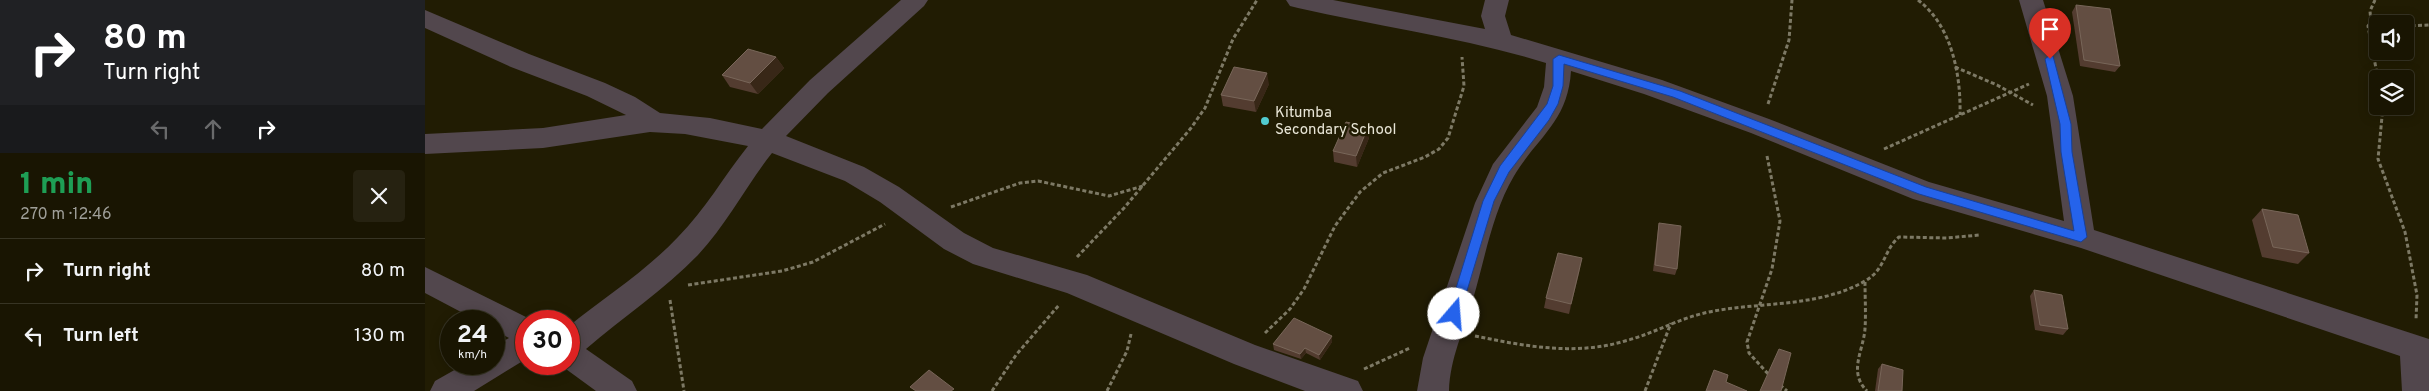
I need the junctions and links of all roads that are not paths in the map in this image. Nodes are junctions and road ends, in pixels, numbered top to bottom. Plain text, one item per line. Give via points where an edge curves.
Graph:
1 (916, 0) edge
2 (1299, 0) edge
3 (1497, 0) edge
4 (2031, 0) edge
5 (425, 18) edge
6 (1488, 38) junction
7 (1559, 59) junction
8 (654, 122) junction
9 (766, 142) junction
10 (425, 144) edge
11 (2081, 237) junction
12 (425, 279) edge
13 (515, 326) edge
14 (580, 337) edge
15 (2422, 350) edge
16 (580, 362) edge
17 (473, 375) edge
18 (1338, 388) edge
19 (446, 391) edge
20 (621, 391) edge
21 (1433, 391) edge
22 (2418, 391) edge

1 - 9 street via 820,85
2 - 6 street
3 - 6 street
4 - 11 street via 2055,74
5 - 8 street via 614,97
6 - 7 street
7 - 11 street via 1677,94 1923,191
7 - 21 street via 1558,86 1553,104 1504,169 1489,201 1438,360
8 - 9 street via 713,128
8 - 10 street via 542,138
9 - 14 street via 666,279
9 - 18 street via 797,150 877,186 955,243 983,256 1067,280 1243,354
11 - 15 street
12 - 13 street
15 - 22 street
16 - 20 street
17 - 19 street

